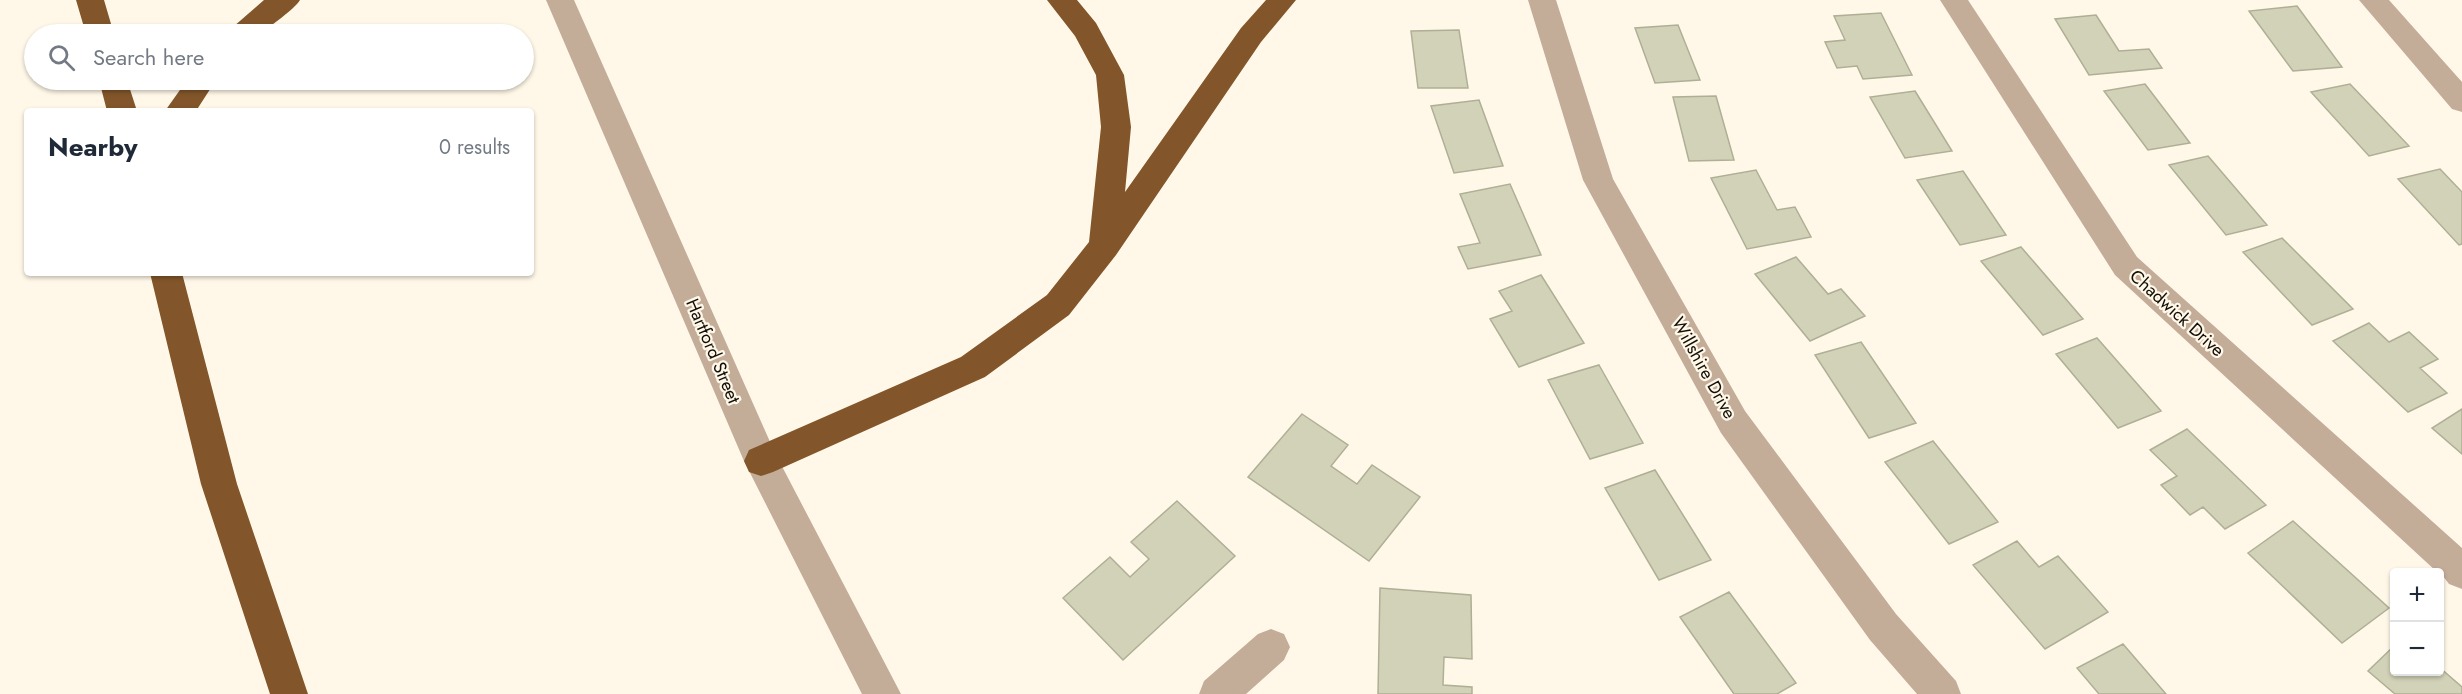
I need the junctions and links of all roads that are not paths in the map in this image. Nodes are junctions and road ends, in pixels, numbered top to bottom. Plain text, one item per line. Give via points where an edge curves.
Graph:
1 (90, 0) edge
2 (286, 0) edge
3 (560, 0) edge
4 (1061, 0) edge
5 (1282, 0) edge
6 (1542, 0) edge
7 (1954, 0) edge
8 (2373, 0) edge
9 (97, 24) edge
10 (254, 24) edge
11 (116, 90) edge
12 (195, 90) edge
13 (2462, 101) edge
14 (121, 108) edge
15 (182, 108) edge
16 (1105, 246) junction
17 (167, 276) edge
18 (761, 461) junction
19 (2462, 572) edge
20 (1270, 647) dead end
21 (289, 694) edge
22 (882, 694) edge
23 (1218, 694) edge
24 (1942, 694) edge

1 - 9 highway
2 - 10 highway
3 - 18 street, Hartford Street
4 - 16 highway via 1086,30 1110,75 1116,127
5 - 16 highway via 1251,35
6 - 24 street, Willshire Drive via 1598,180 1733,422 1883,627
7 - 19 street, Chadwick Drive via 2126,266
8 - 13 street
11 - 14 highway
12 - 15 highway
16 - 18 highway via 1058,305 973,367
17 - 21 highway via 219,484
18 - 22 street, Hartford Street
20 - 23 street

